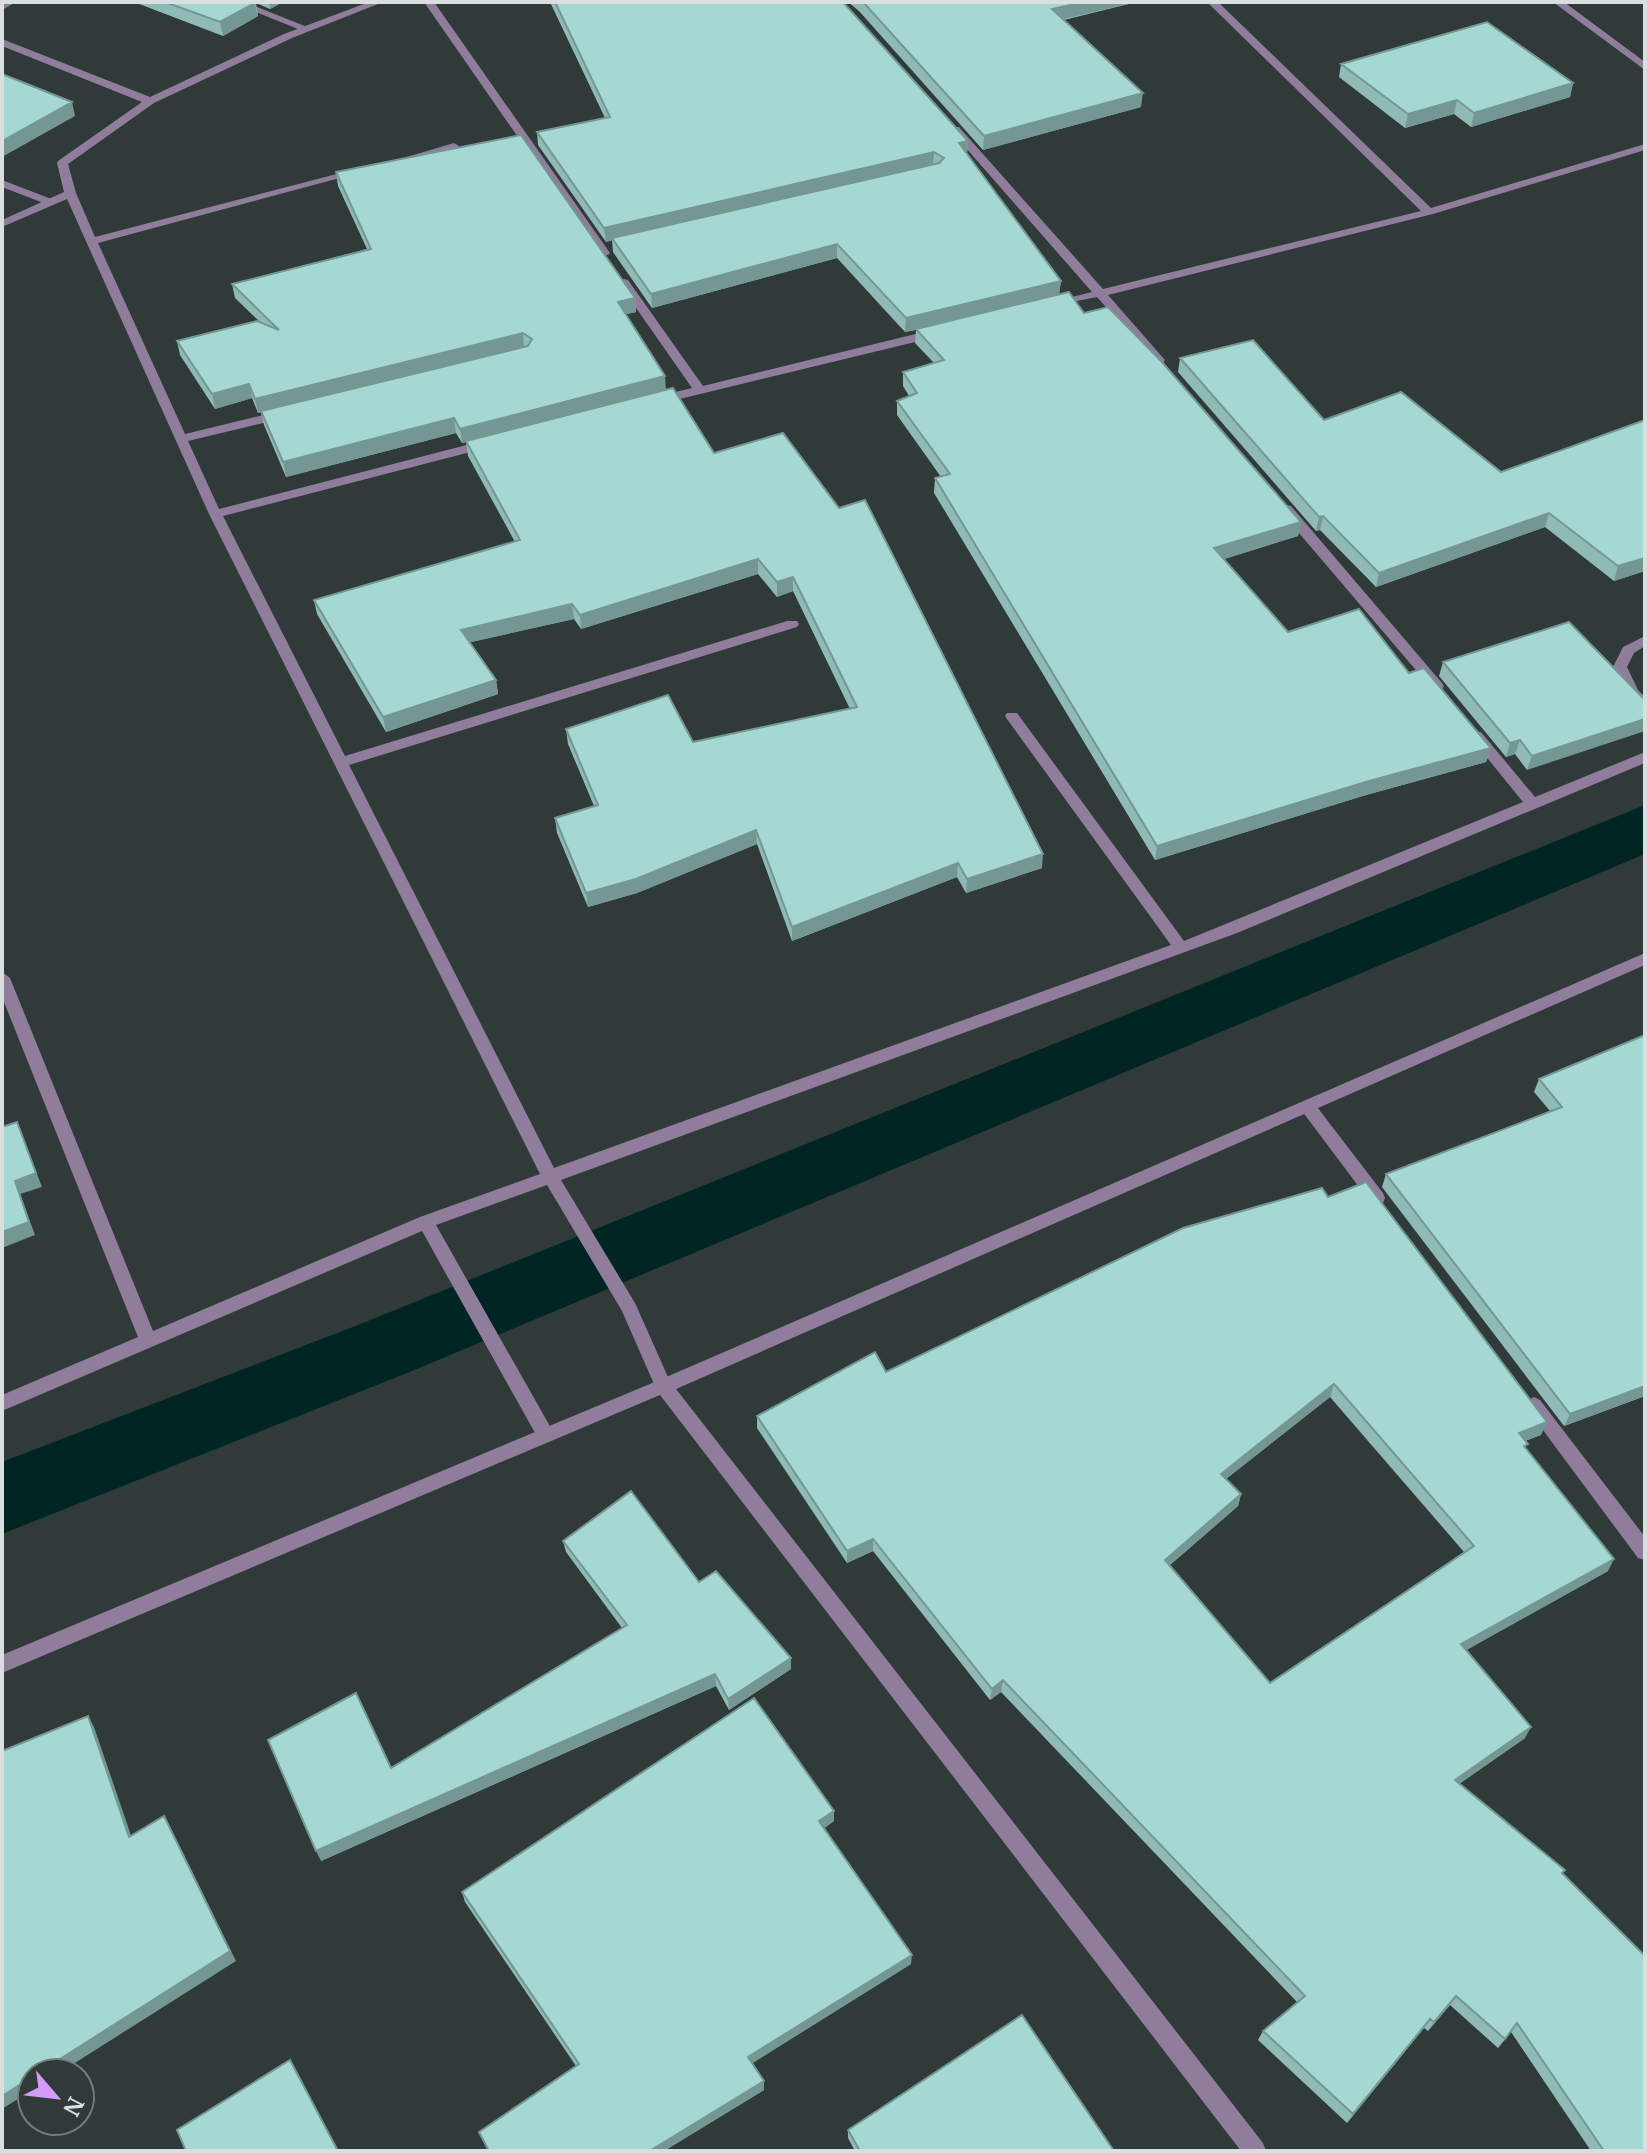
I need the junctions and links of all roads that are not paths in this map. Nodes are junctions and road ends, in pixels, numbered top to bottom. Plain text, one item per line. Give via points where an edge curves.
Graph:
1 (11, 2) edge
2 (236, 2) edge
3 (378, 2) edge
4 (429, 2) edge
5 (1212, 2) edge
6 (1558, 2) edge
7 (2, 7) edge
8 (307, 29) junction
9 (2, 42) edge
10 (1645, 67) edge
11 (150, 101) junction
12 (947, 120) edge
13 (454, 146) edge
14 (1645, 147) edge
15 (379, 166) edge
16 (364, 170) edge
17 (2, 183) edge
18 (70, 193) junction
19 (50, 202) junction
20 (1429, 212) junction
21 (2, 224) edge
22 (92, 241) junction
23 (616, 246) edge
24 (601, 249) junction
25 (610, 262) edge
26 (619, 275) edge
27 (1102, 294) junction
28 (1040, 308) edge
29 (947, 331) edge
30 (1164, 366) edge
31 (699, 389) junction
32 (638, 405) edge
33 (300, 410) edge
34 (181, 439) junction
35 (502, 440) edge
36 (1278, 499) edge
37 (215, 514) junction
38 (792, 624) dead end
39 (1645, 640) edge
40 (1443, 693) edge
41 (1645, 704) edge
42 (1012, 716) dead end
43 (1463, 718) edge
44 (1645, 757) edge
45 (342, 762) junction
46 (1532, 804) junction
47 (1181, 948) junction
48 (1645, 959) edge
49 (2, 978) edge
50 (1308, 1107) junction
51 (550, 1176) junction
52 (1384, 1208) edge
53 (426, 1222) junction
54 (148, 1340) junction
55 (663, 1386) junction
56 (1527, 1396) edge
57 (2, 1403) edge
58 (545, 1434) junction
59 (1645, 1552) edge
60 (2, 1664) edge
61 (1255, 2151) edge

1 - 7 street
2 - 8 street
3 - 8 street
4 - 24 street
5 - 20 street
6 - 10 street
8 - 11 street
9 - 11 street
11 - 18 street via 62,163
12 - 27 street
13 - 15 street
14 - 20 street
16 - 22 street
17 - 19 street
18 - 19 street
18 - 22 street
19 - 21 street
20 - 27 street
22 - 34 street
23 - 24 street
24 - 25 street
26 - 31 street
27 - 28 street
27 - 30 street
29 - 31 street
31 - 32 street
33 - 34 street
34 - 37 street
35 - 37 street
36 - 40 street
37 - 45 street
38 - 45 street
39 - 41 street via 1628,650 1620,667 1632,693
42 - 47 street
43 - 46 street
44 - 46 street
45 - 51 street
46 - 47 street
47 - 51 street
48 - 50 street
49 - 54 street
50 - 52 street
50 - 55 street
51 - 53 street
51 - 55 street via 629,1308
53 - 54 street
53 - 58 street
54 - 57 street
55 - 58 street
55 - 61 street
56 - 59 street
58 - 60 street

